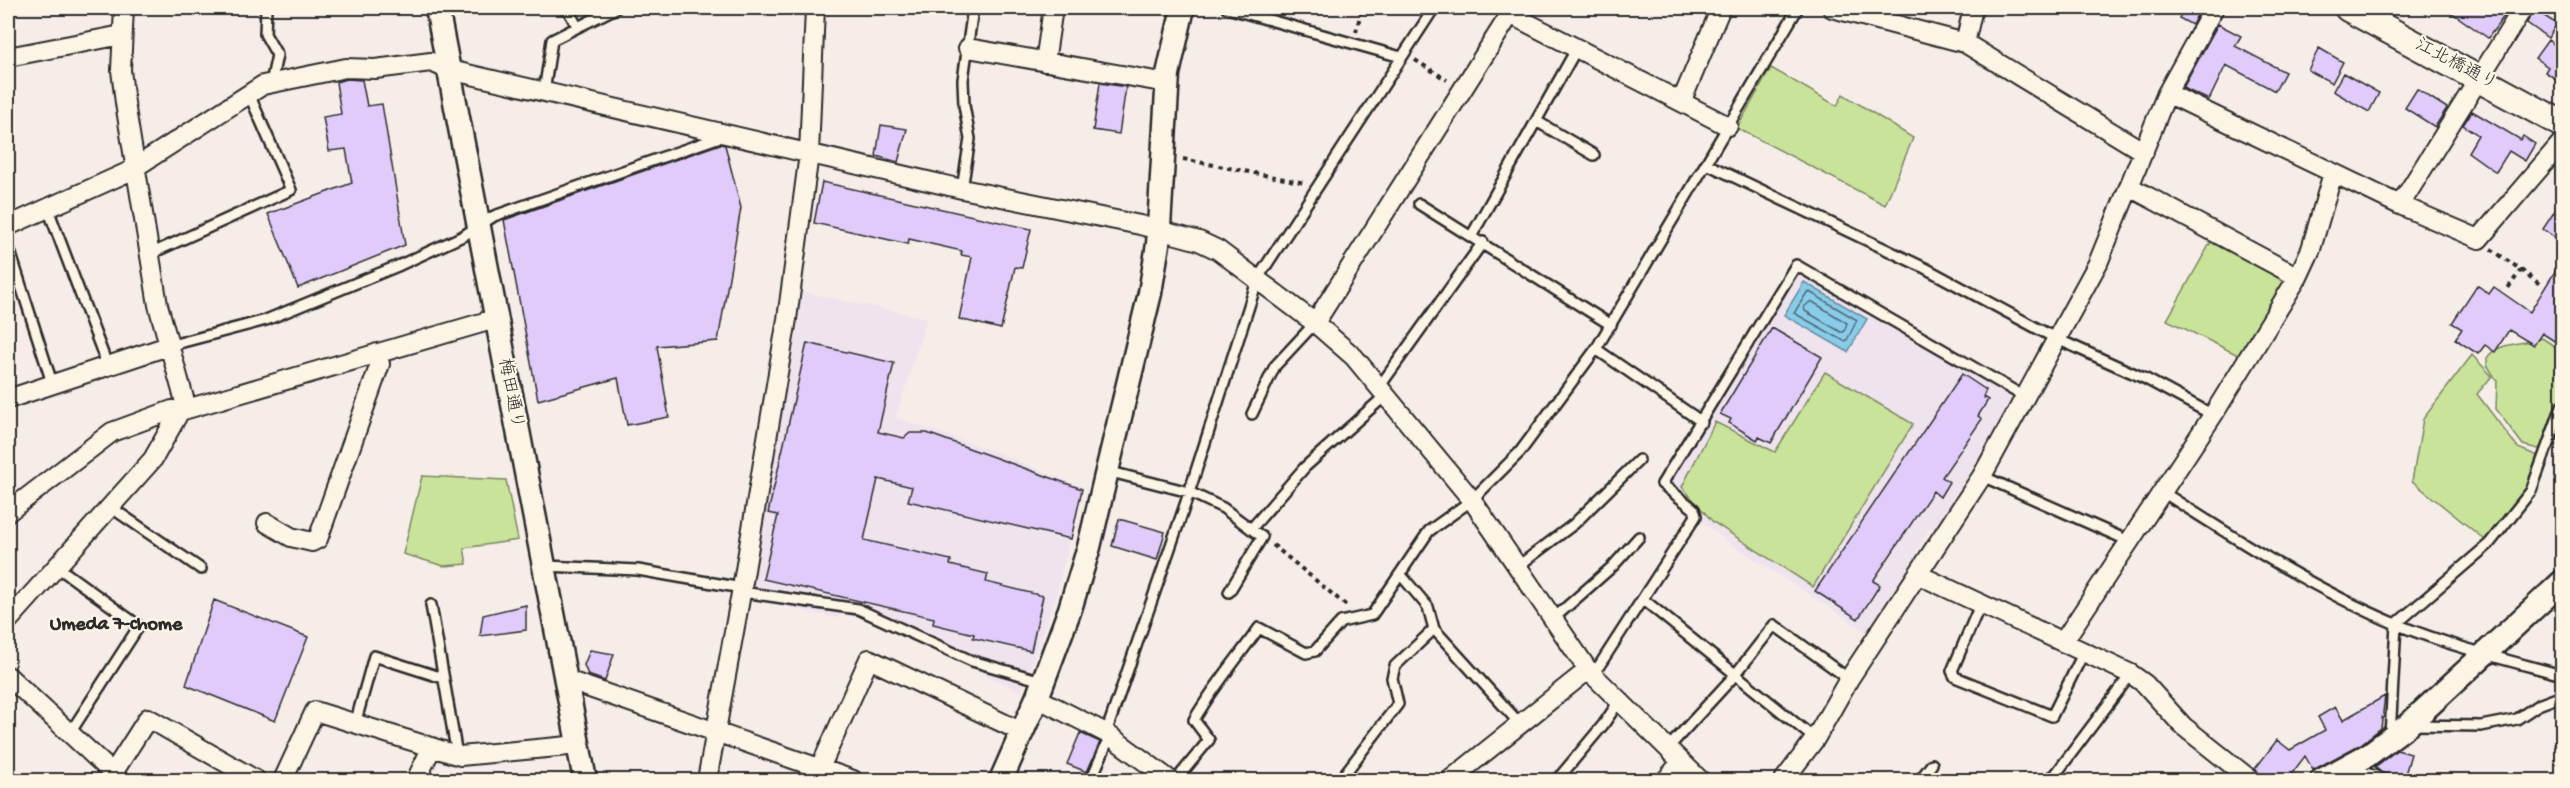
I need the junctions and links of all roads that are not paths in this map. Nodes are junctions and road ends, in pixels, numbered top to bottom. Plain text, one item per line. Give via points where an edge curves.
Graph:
1 (124, 8) edge
2 (266, 8) edge
3 (437, 8) edge
4 (567, 8) edge
5 (616, 8) edge
6 (815, 8) edge
7 (973, 8) edge
8 (1053, 8) edge
9 (1183, 8) edge
10 (1227, 8) edge
11 (1434, 8) edge
12 (1721, 8) edge
13 (1798, 8) edge
14 (1832, 8) edge
15 (1973, 8) edge
16 (2214, 8) edge
17 (2348, 8) edge
18 (2523, 8) edge
19 (1512, 11) edge
20 (1863, 11) edge
21 (577, 26) junction
22 (122, 35) junction
23 (1965, 43) junction
24 (968, 48) junction
25 (1577, 48) junction
26 (1402, 55) junction
27 (8, 57) edge
28 (1045, 62) junction
29 (450, 70) junction
30 (2479, 77) junction
31 (271, 83) junction
32 (1167, 83) junction
33 (544, 92) junction
34 (2167, 93) junction
35 (249, 94) junction
36 (1682, 100) junction
37 (1538, 122) junction
38 (2562, 124) edge
39 (1728, 126) junction
40 (726, 135) junction
41 (2562, 142) edge
42 (2144, 152) junction
43 (809, 154) junction
44 (1594, 155) dead end
45 (1707, 164) junction
46 (136, 167) junction
47 (2333, 173) junction
48 (2130, 187) junction
49 (962, 189) junction
50 (1419, 204) dead end
51 (2400, 205) junction
52 (48, 209) junction
53 (8, 226) edge
54 (477, 226) junction
55 (1160, 230) junction
56 (1472, 235) junction
57 (1483, 242) junction
58 (8, 245) edge
59 (150, 254) junction
60 (2298, 277) junction
61 (1258, 278) junction
62 (495, 318) junction
63 (1315, 323) junction
64 (1611, 325) junction
65 (2055, 338) junction
66 (168, 346) junction
67 (1596, 349) junction
68 (377, 353) junction
69 (108, 368) junction
70 (53, 386) junction
71 (1384, 390) junction
72 (2025, 397) junction
73 (8, 399) edge
74 (2562, 406) edge
75 (183, 410) junction
76 (1252, 414) dead end
77 (2213, 416) junction
78 (1702, 422) junction
79 (1639, 460) dead end
80 (1107, 471) junction
81 (1982, 476) junction
82 (2161, 491) junction
83 (1189, 492) junction
84 (1472, 500) junction
85 (109, 506) junction
86 (8, 512) edge
87 (267, 523) dead end
88 (1251, 529) junction
89 (1639, 537) dead end
90 (2129, 541) junction
91 (56, 566) junction
92 (545, 566) junction
93 (1517, 567) junction
94 (201, 569) dead end
95 (1919, 574) junction
96 (1401, 575) junction
97 (2562, 582) edge
98 (742, 590) junction
99 (1230, 592) dead end
100 (1644, 600) junction
101 (431, 605) dead end
102 (1980, 605) junction
103 (1553, 619) junction
104 (8, 621) edge
105 (2396, 624) junction
106 (1434, 628) junction
107 (2063, 642) junction
108 (2084, 652) junction
109 (2485, 654) junction
110 (1587, 670) junction
111 (2131, 674) junction
112 (1735, 675) junction
113 (2562, 675) edge
114 (8, 676) edge
115 (443, 678) junction
116 (1850, 678) junction
117 (567, 680) junction
118 (1040, 689) junction
119 (2562, 696) edge
120 (1620, 700) junction
121 (355, 724) junction
122 (1520, 724) junction
123 (2408, 725) junction
124 (715, 730) junction
125 (1022, 732) junction
126 (70, 734) junction
127 (1108, 734) junction
128 (1815, 739) junction
129 (2390, 740) junction
130 (579, 745) junction
131 (432, 747) junction
132 (1667, 749) junction
133 (457, 755) junction
134 (1681, 762) junction
135 (1932, 764) dead end
136 (820, 768) junction
137 (2331, 776) edge
138 (256, 780) edge
139 (283, 780) edge
140 (416, 780) edge
141 (585, 780) edge
142 (707, 780) edge
143 (853, 780) edge
144 (1001, 780) edge
145 (1091, 780) edge
146 (1170, 780) edge
147 (1176, 780) edge
148 (1340, 780) edge
149 (1450, 780) edge
150 (1557, 780) edge
151 (1666, 780) edge
152 (1700, 780) edge
153 (1784, 780) edge
154 (1920, 780) edge
155 (2045, 780) edge
156 (2252, 780) edge
157 (2374, 780) edge

1 - 22 street
2 - 31 lane via 265,33 277,55
3 - 29 street, 梅田通り
4 - 21 lane
5 - 21 lane
6 - 43 street
7 - 24 lane
8 - 28 street
9 - 32 street
10 - 26 lane
11 - 26 lane
12 - 36 street
13 - 39 lane
14 - 20 street
15 - 23 street
16 - 34 street
17 - 30 main road, 江北橋通り
18 - 30 street
19 - 25 street
19 - 63 street
20 - 23 street
21 - 33 lane via 552,40
22 - 27 street
22 - 46 street via 121,70
23 - 42 street
24 - 28 street
24 - 49 lane via 963,88 970,139
25 - 36 street
25 - 37 lane
26 - 61 lane
28 - 32 street
29 - 31 street via 431,62 375,69 346,68
29 - 33 street
29 - 54 street, 梅田通り
30 - 38 main road, 江北橋通り
30 - 51 street
31 - 35 street
32 - 55 street
33 - 40 street
34 - 42 street
34 - 47 street
35 - 46 street
35 - 59 lane via 291,190
36 - 39 street
37 - 44 lane
37 - 56 lane
39 - 45 lane
40 - 43 street
40 - 54 lane via 494,216
41 - 51 street via 2479,239
42 - 48 street
43 - 49 street
43 - 98 street via 787,319
45 - 64 lane
45 - 65 lane via 1925,268
46 - 52 street
46 - 59 street
47 - 51 street
47 - 60 street via 2311,249
48 - 60 street
48 - 65 street via 2098,263
49 - 55 street
50 - 56 lane
52 - 53 street
52 - 69 lane
54 - 62 street, 梅田通り
54 - 66 lane via 400,265 266,320
55 - 61 street via 1218,250
55 - 80 street
56 - 57 lane
57 - 64 lane
57 - 71 lane
58 - 70 lane
59 - 66 street
60 - 77 street
61 - 63 street
61 - 83 lane
62 - 68 street
62 - 92 street, 梅田通り
63 - 71 street
63 - 76 lane via 1275,366
64 - 67 lane
65 - 72 street
65 - 77 lane via 2146,379
66 - 69 street
66 - 75 street
67 - 78 lane
67 - 84 lane via 1520,452
68 - 75 street
68 - 87 street via 380,364 318,539 312,542 291,537
69 - 70 street
70 - 73 street
71 - 84 street
71 - 88 lane via 1305,467
72 - 78 lane via 1796,265
72 - 81 street
74 - 105 lane via 2531,491 2489,544
75 - 85 street via 153,459
75 - 86 street via 172,410 112,432
77 - 82 street
78 - 100 lane via 1662,484 1694,509 1696,516
79 - 93 lane via 1574,524
80 - 83 lane
80 - 118 street via 1089,547
81 - 90 lane
81 - 95 street
82 - 90 street
82 - 105 lane via 2266,558
83 - 88 lane via 1223,508
83 - 127 lane
84 - 93 street
84 - 96 lane via 1428,531
85 - 91 street
85 - 94 lane
88 - 99 lane via 1262,537
89 - 103 lane via 1613,566
90 - 107 street
91 - 104 street
91 - 126 lane via 139,626
92 - 98 lane via 638,570
92 - 117 street, 梅田通り
93 - 103 street
95 - 102 street
95 - 116 street
96 - 106 lane via 1428,607
96 - 147 lane via 1372,615 1341,622 1315,651 1306,653 1259,628 1213,686 1194,720 1209,740
97 - 109 street
98 - 118 lane via 858,609
98 - 124 street
100 - 110 lane via 1599,666
100 - 112 lane
101 - 115 lane
102 - 107 street
102 - 108 lane via 1952,671 1955,677 2052,716
103 - 110 street
105 - 109 lane
105 - 129 lane
106 - 122 lane
106 - 148 lane via 1395,666 1392,678 1398,704
107 - 108 street
108 - 111 street
109 - 113 lane
109 - 123 street
110 - 120 street
110 - 122 street
111 - 155 lane via 2055,775
111 - 156 street via 2183,726
112 - 116 lane via 1774,625
112 - 128 lane
112 - 132 lane
114 - 126 street
115 - 121 lane via 374,656
115 - 133 lane
116 - 128 street
117 - 124 street
117 - 130 street, 梅田通り
118 - 125 street
118 - 127 street
119 - 123 lane via 2517,719 2481,726
120 - 132 street
120 - 150 lane
121 - 131 street
121 - 139 street via 315,711
122 - 149 street
123 - 129 street
124 - 136 street
124 - 142 street
125 - 136 street via 869,659
125 - 144 street
126 - 138 street via 115,775 148,718
127 - 145 lane
127 - 146 street
128 - 153 street
129 - 137 street
130 - 133 street
130 - 141 street, 梅田通り
131 - 133 street
131 - 140 street
132 - 134 street
134 - 151 street
134 - 152 street
135 - 154 lane
136 - 143 street
137 - 157 street

